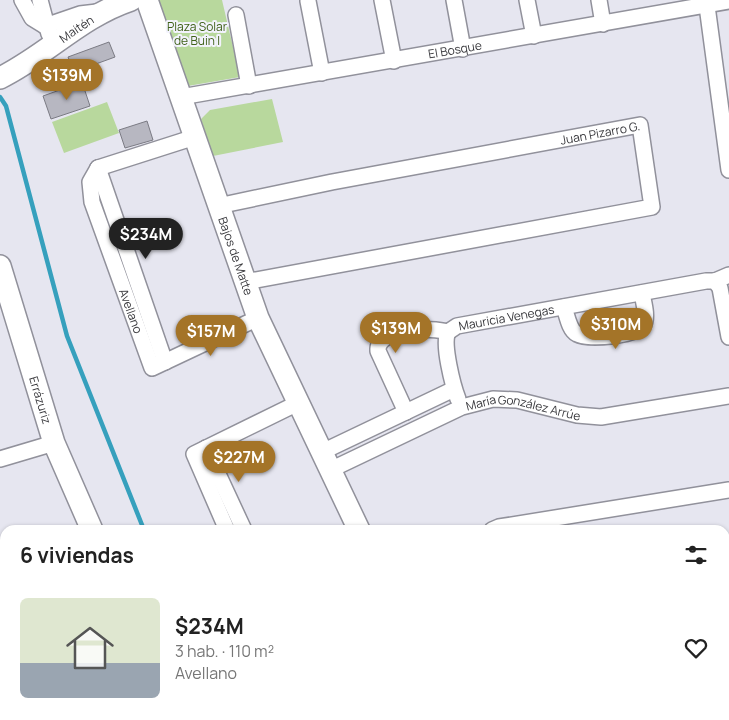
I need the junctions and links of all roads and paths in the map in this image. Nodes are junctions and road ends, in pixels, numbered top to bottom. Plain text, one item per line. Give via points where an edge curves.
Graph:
1 (22, 0) edge
2 (40, 0) edge
3 (131, 0) edge
4 (147, 0) edge
5 (382, 0) edge
6 (454, 0) edge
7 (527, 0) edge
8 (598, 0) edge
9 (308, 1) dead end
10 (729, 1) edge
11 (671, 6) edge
12 (707, 6) junction
13 (236, 15) dead end
14 (603, 24) junction
15 (49, 35) junction
16 (534, 36) junction
17 (463, 48) junction
18 (394, 61) junction
19 (322, 73) junction
20 (3, 77) edge
21 (249, 86) junction
22 (181, 97) junction
23 (195, 137) junction
24 (729, 170) edge
25 (218, 206) junction
26 (0, 266) edge
27 (729, 275) edge
28 (715, 281) junction
29 (245, 282) junction
30 (642, 292) junction
31 (6, 301) edge
32 (564, 307) junction
33 (258, 318) junction
34 (448, 332) junction
35 (729, 338) edge
36 (454, 389) junction
37 (729, 396) edge
38 (298, 403) junction
39 (462, 407) junction
40 (406, 412) junction
41 (54, 443) junction
42 (200, 451) junction
43 (0, 458) edge
44 (326, 461) junction
45 (729, 490) edge
46 (90, 525) edge
47 (225, 525) edge
48 (241, 525) edge
49 (357, 525) edge
50 (521, 525) edge

1 - 15 street via 32,18
2 - 15 street
3 - 15 main road, Maitén
4 - 22 main road, Bajos de Matte
5 - 18 street
6 - 17 street
7 - 16 street
8 - 14 street
9 - 19 street
10 - 12 street, El Bosque
11 - 12 street, El Bosque
11 - 14 street, El Bosque
12 - 24 street
13 - 21 street
14 - 16 street, El Bosque
15 - 20 main road, Maitén via 27,64
16 - 17 street, El Bosque
17 - 18 street, El Bosque
18 - 19 street, El Bosque
19 - 21 street, El Bosque
21 - 22 street, El Bosque
22 - 23 main road, Bajos de Matte
23 - 25 main road, Bajos de Matte
23 - 33 street, Avellano via 98,168 90,182 92,202 159,365
25 - 29 main road, Bajos de Matte
25 - 29 street, Juan Pizarro G. via 640,125 652,207
26 - 31 main road, Errázuriz
27 - 28 street, Mauricia Venegas
28 - 30 street, Mauricia Venegas
28 - 35 street via 720,288
29 - 33 main road, Bajos de Matte
30 - 32 street, Mauricia Venegas
30 - 32 street via 643,326 637,331 618,335 578,335 571,328
31 - 41 main road, Errázuriz
32 - 34 street, Mauricia Venegas via 457,326
33 - 38 main road, Bajos de Matte
34 - 36 street via 446,342
34 - 40 street via 431,329 390,334 378,344 378,351
36 - 39 street
36 - 40 street, María González Arrúe
37 - 39 street, María González Arrúe via 601,417 577,415 517,400 493,399
38 - 42 street
38 - 44 main road, Bajos de Matte
39 - 44 street, María González Arrúe
40 - 44 street, María González Arrúe
41 - 43 street
41 - 46 main road, Errázuriz
42 - 47 street
42 - 48 street
44 - 49 main road, Bajos de Matte
45 - 50 street

